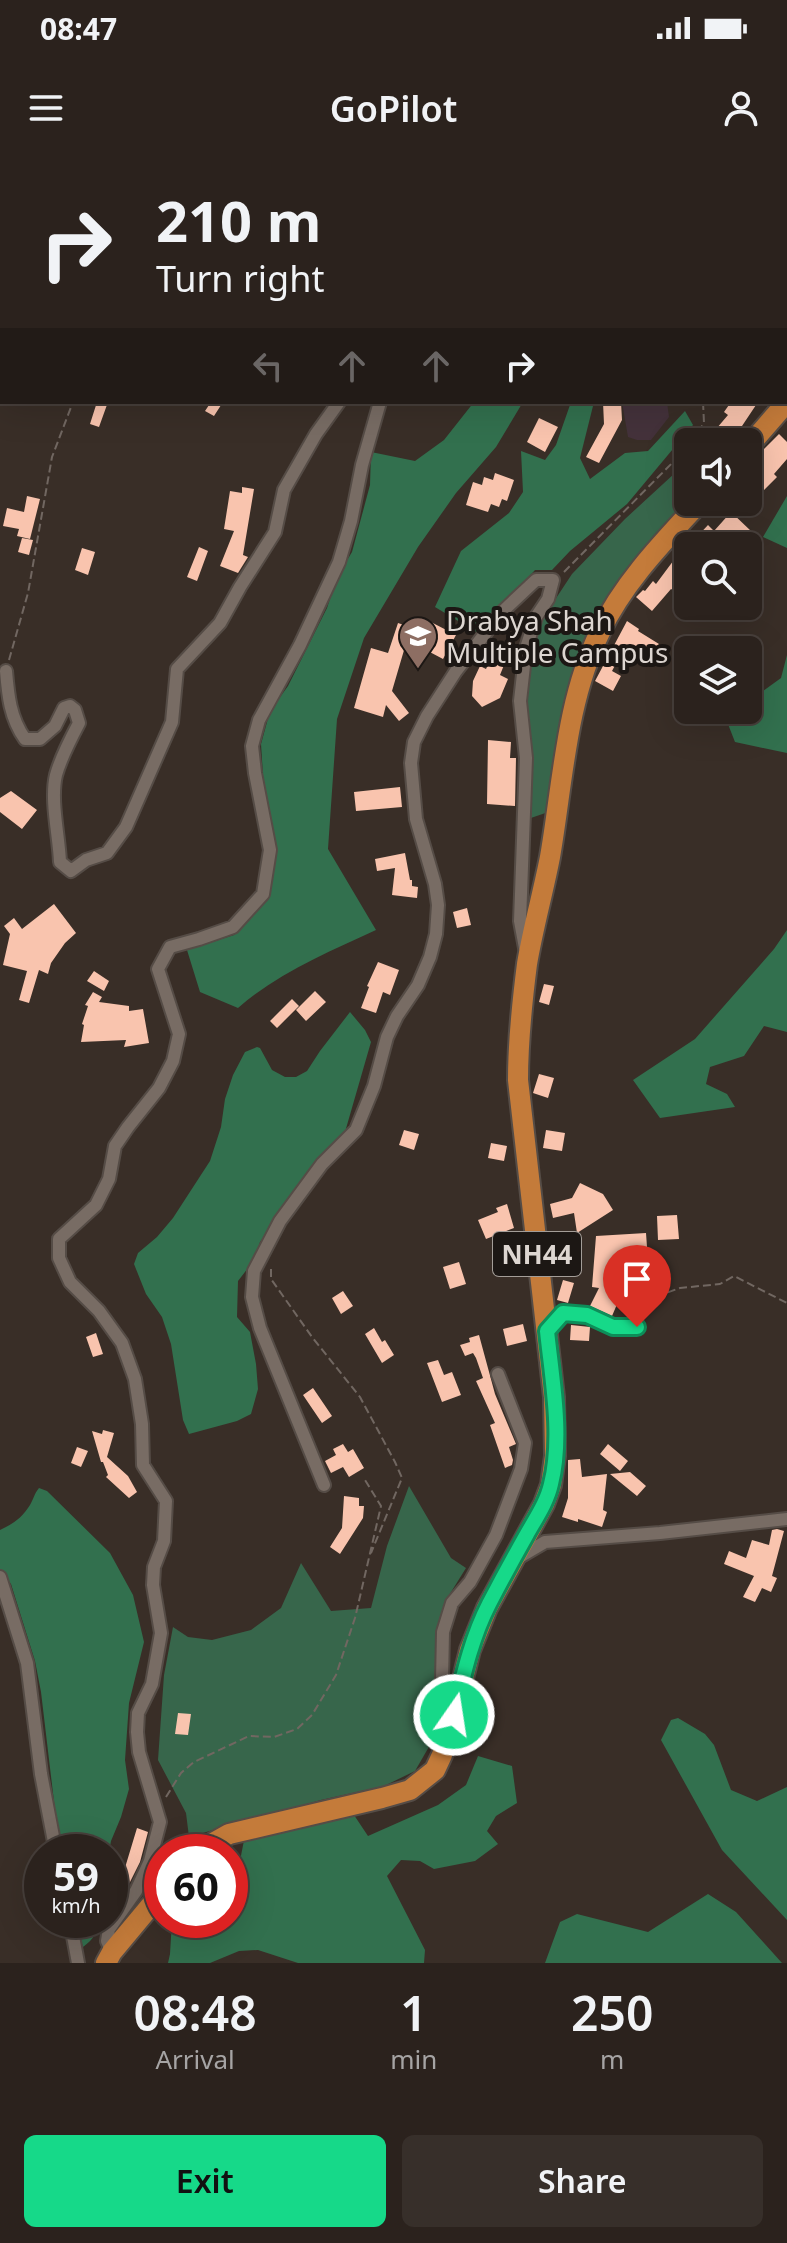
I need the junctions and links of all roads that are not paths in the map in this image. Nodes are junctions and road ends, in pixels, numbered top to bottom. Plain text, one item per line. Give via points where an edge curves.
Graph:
1 (338, 404) edge
2 (379, 404) edge
3 (785, 404) edge
4 (762, 431) edge
5 (687, 516) edge
6 (6, 671) road end
7 (528, 963) junction
8 (637, 1327) road end
9 (547, 1331) junction
10 (498, 1374) dead end
11 (324, 1485) dead end
12 (787, 1519) edge
13 (512, 1561) junction
14 (0, 1577) edge
15 (454, 1715) junction
16 (53, 1834) edge
17 (229, 1834) edge
18 (144, 1914) edge
19 (73, 1938) edge
20 (109, 1957) edge
21 (78, 1963) edge

1 - 6 street via 284,490 275,532 220,623 177,669 172,722 126,827 107,853 71,871 60,862 55,804 56,777 79,723 75,710 64,708 40,739 25,739 12,713
2 - 20 street via 339,562 259,720 252,746 270,850 263,894 233,927 170,947 158,969 179,1034 173,1061 115,1146 109,1179 96,1205 59,1239 59,1258 70,1282 122,1343 135,1379 143,1465 166,1501 164,1541 153,1585 161,1633 137,1732 160,1822 136,1891 109,1929
3 - 4 main road
5 - 7 main road, NH44 via 630,584 586,665
7 - 9 main road, NH44 via 518,1080
7 - 11 street via 520,921 526,758 520,701 526,648 553,580 536,580 502,612 456,671 414,742 416,819 438,905 430,957 387,1037 356,1130 322,1164 280,1221 254,1271 252,1297 260,1328
8 - 9 street via 613,1327 587,1315 563,1313
9 - 13 main road, NH44 via 555,1427 551,1485
10 - 15 street via 525,1443 521,1469 496,1535 452,1603 443,1632 442,1680
12 - 13 street via 545,1542
13 - 15 main road, NH44 via 470,1650
14 - 16 street via 27,1663
15 - 17 main road, NH44 via 435,1770 410,1790
18 - 20 main road
19 - 21 street

